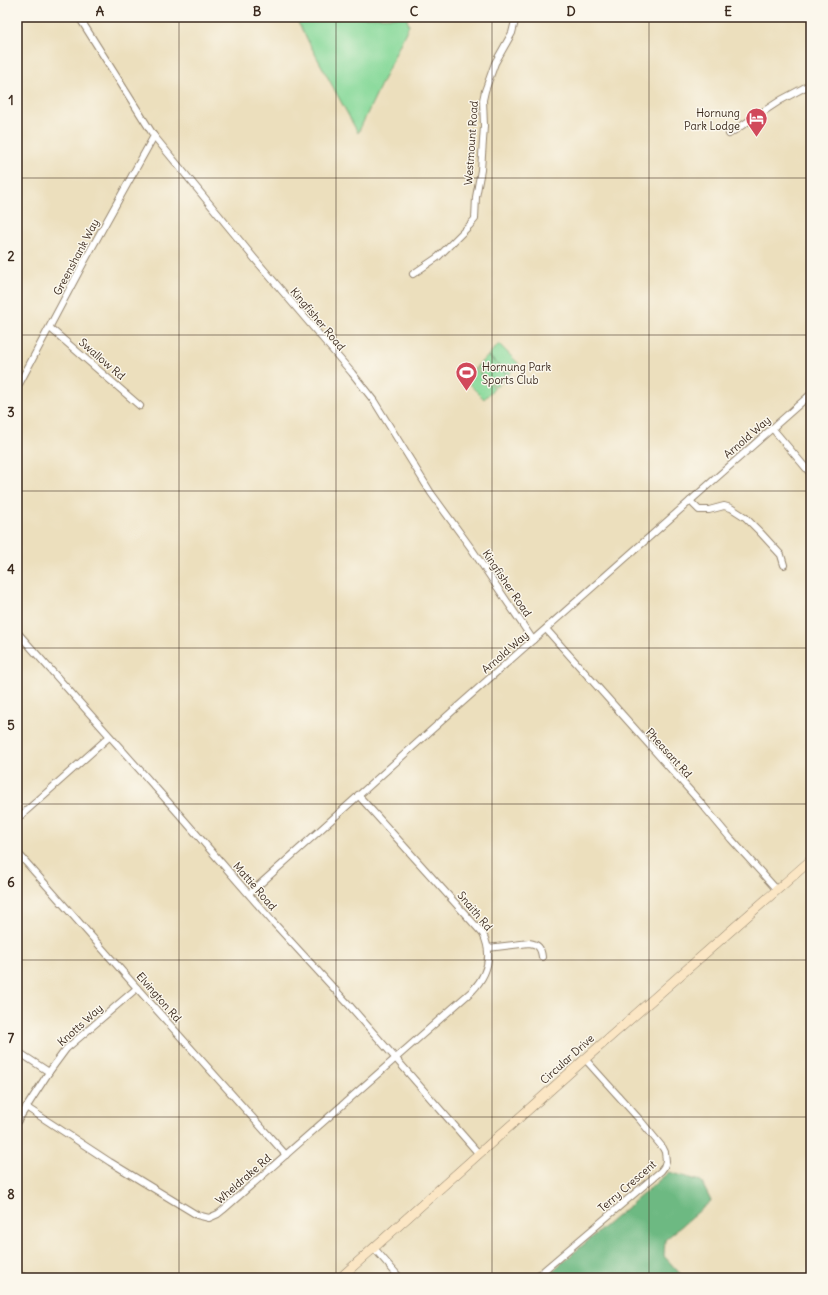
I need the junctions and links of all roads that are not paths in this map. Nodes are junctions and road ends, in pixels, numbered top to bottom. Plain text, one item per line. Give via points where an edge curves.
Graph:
1 (79, 17) edge
2 (516, 17) edge
3 (811, 84) edge
4 (729, 134) dead end
5 (154, 136) junction
6 (413, 274) dead end
7 (50, 328) junction
8 (17, 388) edge
9 (811, 394) edge
10 (140, 406) dead end
11 (772, 428) junction
12 (811, 474) edge
13 (690, 501) junction
14 (784, 565) dead end
15 (546, 629) junction
16 (17, 632) edge
17 (533, 640) junction
18 (109, 737) junction
19 (358, 795) junction
20 (17, 820) edge
21 (17, 852) edge
22 (811, 860) edge
23 (777, 890) junction
24 (249, 894) junction
25 (488, 948) junction
26 (542, 957) dead end
27 (137, 988) junction
28 (17, 1051) edge
29 (395, 1058) junction
30 (585, 1059) junction
31 (49, 1072) junction
32 (26, 1107) junction
33 (17, 1122) edge
34 (479, 1154) junction
35 (286, 1155) junction
36 (374, 1248) junction
37 (17, 1274) edge
38 (24, 1278) edge
39 (340, 1278) edge
40 (400, 1278) edge
41 (534, 1278) edge

1 - 5 street, Kingfisher Road
2 - 6 street, Westmount Road via 512,33 495,63 483,100 484,126 475,219 438,256
3 - 4 street
5 - 7 street, Greenshank Way
5 - 17 street, Kingfisher Road via 374,401 431,493
7 - 8 street, Greenshank Way
7 - 10 street, Swallow Rd
9 - 11 street, Arnold Way
11 - 12 street
11 - 13 street, Arnold Way
13 - 14 street via 699,510 724,506 745,517 781,556
13 - 15 street, Arnold Way
15 - 17 street, Arnold Way
15 - 23 street, Pheasant Rd
16 - 18 street, Mattie Road
17 - 19 street, Arnold Way
18 - 20 street
18 - 24 street, Mattie Road
19 - 24 street, Arnold Way
19 - 25 street, Snaith Rd via 483,934
21 - 27 street, Elvington Rd
22 - 23 street, Circular Drive
23 - 30 street, Circular Drive
24 - 29 street, Mattie Road
25 - 26 street via 529,943 538,945
25 - 29 street, Snaith Rd via 488,961 480,983
27 - 31 street, Knotts Way via 75,1040
27 - 35 street, Elvington Rd
28 - 31 street
29 - 34 street, Mattie Road
29 - 35 street, Wheldrake Rd
30 - 34 street, Circular Drive
30 - 41 street, Terry Crescent via 663,1148 666,1165
31 - 32 street, Knotts Way
32 - 33 street, Knotts Way
32 - 35 street, Wheldrake Rd via 110,1162 206,1218 223,1210
34 - 36 street, Circular Drive
36 - 39 street, Circular Drive
36 - 40 street
37 - 38 street

